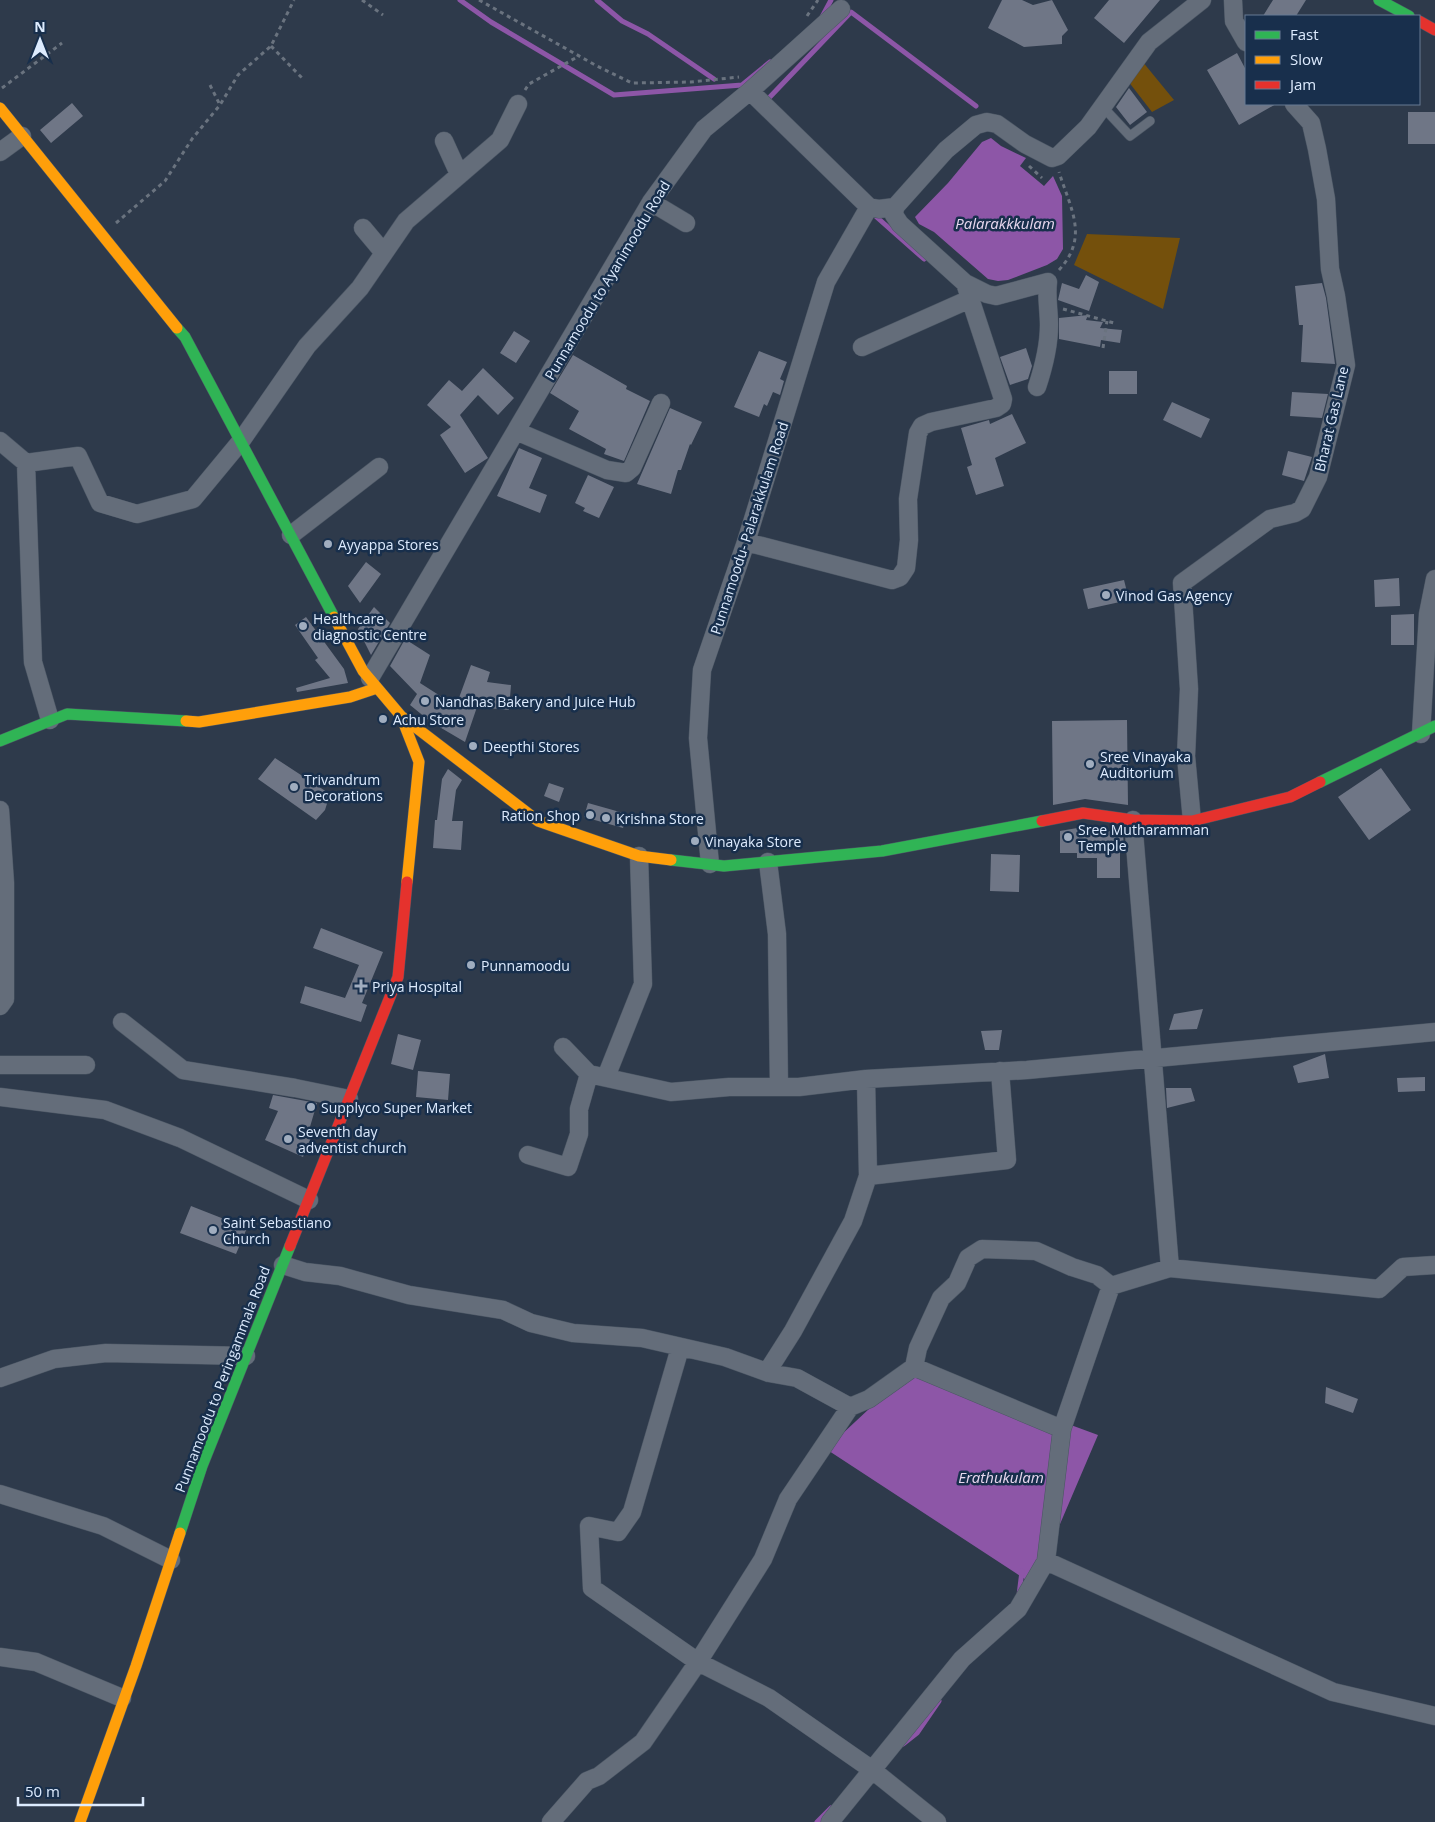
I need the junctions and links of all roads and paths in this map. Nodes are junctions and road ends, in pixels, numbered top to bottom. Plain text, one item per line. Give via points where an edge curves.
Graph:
1 (294, 0) edge
2 (362, 0) edge
3 (479, 0) edge
4 (818, 0) edge
5 (1202, 0) edge
6 (1233, 0) edge
7 (1380, 0) edge
8 (841, 9) dead end
9 (383, 15) dead end
10 (1407, 15) edge
11 (804, 19) dead end
12 (1420, 22) edge
13 (1435, 30) edge
14 (1245, 40) edge
15 (62, 42) dead end
16 (271, 46) junction
17 (579, 56) junction
18 (304, 80) dead end
19 (529, 84) dead end
20 (745, 84) junction
21 (210, 86) dead end
22 (0, 90) edge
23 (518, 104) dead end
24 (220, 105) junction
25 (1295, 105) edge
26 (1102, 106) junction
27 (0, 108) edge
28 (1150, 121) dead end
29 (22, 136) junction
30 (444, 141) dead end
31 (0, 152) edge
32 (1055, 158) junction
33 (1031, 162) dead end
34 (459, 174) junction
35 (1042, 178) dead end
36 (651, 202) junction
37 (894, 207) junction
38 (867, 212) junction
39 (686, 224) dead end
40 (363, 228) dead end
41 (103, 234) junction
42 (384, 252) junction
43 (1043, 288) junction
44 (967, 291) junction
45 (1107, 321) junction
46 (1114, 323) dead end
47 (862, 347) dead end
48 (1103, 348) dead end
49 (1037, 387) dead end
50 (660, 403) dead end
51 (516, 431) junction
52 (0, 441) edge
53 (241, 441) junction
54 (26, 464) junction
55 (378, 467) dead end
56 (291, 535) junction
57 (746, 542) junction
58 (1435, 579) edge
59 (374, 683) junction
60 (401, 716) junction
61 (50, 720) junction
62 (1428, 731) edge
63 (0, 741) edge
64 (0, 810) edge
65 (1133, 820) junction
66 (1192, 822) junction
67 (639, 856) junction
68 (768, 862) junction
69 (710, 864) junction
70 (0, 1006) edge
71 (122, 1022) dead end
72 (1435, 1032) edge
73 (563, 1047) dead end
74 (1154, 1059) junction
75 (0, 1065) edge
76 (86, 1065) dead end
77 (1000, 1071) junction
78 (589, 1074) junction
79 (606, 1077) junction
80 (866, 1079) junction
81 (779, 1087) junction
82 (0, 1097) edge
83 (349, 1099) junction
84 (528, 1154) dead end
85 (868, 1176) junction
86 (309, 1200) junction
87 (282, 1265) junction
88 (1435, 1265) edge
89 (1170, 1268) junction
90 (1111, 1286) junction
91 (680, 1348) junction
92 (246, 1356) junction
93 (914, 1367) junction
94 (767, 1372) junction
95 (0, 1378) edge
96 (850, 1407) junction
97 (1062, 1430) junction
98 (0, 1494) edge
99 (171, 1560) junction
100 (1046, 1561) junction
101 (0, 1657) edge
102 (698, 1662) junction
103 (122, 1698) junction
104 (1435, 1716) edge
105 (871, 1769) junction
106 (80, 1822) edge
107 (551, 1822) edge
108 (830, 1822) edge
109 (937, 1822) edge

1 - 16 path
2 - 9 path
3 - 17 path
4 - 11 path
5 - 26 street via 1149,42
6 - 14 street via 1234,21
7 - 10 main road
8 - 20 street, Punnamoodu to Ayanimoodu Road
12 - 13 main road
15 - 22 path
16 - 18 path
16 - 24 path via 238,76
17 - 19 path
17 - 20 path via 632,83
20 - 36 street, Punnamoodu to Ayanimoodu Road via 704,129
20 - 38 street
21 - 24 path
23 - 34 street via 500,140
24 - 41 path via 192,139 165,181
25 - 66 street, Bharat Gas Lane via 1311,123 1317,149 1326,199 1330,270 1346,365 1318,477 1302,509 1270,519 1182,583 1189,689 1186,756
26 - 28 lane via 1130,136
26 - 32 street via 1088,127
27 - 29 main road
29 - 31 street
29 - 41 main road
30 - 34 street
32 - 37 street via 1025,144 997,124 976,125 946,150
32 - 43 path via 1074,219 1076,241 1068,259
33 - 35 path via 1028,166
34 - 42 street via 406,221
36 - 39 street
36 - 51 street, Punnamoodu to Ayanimoodu Road
37 - 38 street
37 - 44 street via 894,215 900,224
38 - 57 street, Punnamoodu- Palarakkulam Road via 826,282
40 - 42 street
41 - 53 main road via 185,337
42 - 53 street via 360,288 307,346
43 - 44 street via 996,296
43 - 45 path via 1052,307
43 - 49 street via 1049,323 1048,345
44 - 47 street
44 - 57 street via 1002,404 922,426 918,433 908,499 906,568 900,577 892,580
45 - 46 path
45 - 48 path
50 - 51 street via 632,468 626,473 607,470
51 - 59 street, Punnamoodu to Ayanimoodu Road
52 - 54 street
53 - 54 street via 193,499 137,514 100,502 78,456
53 - 56 main road
54 - 61 street via 33,662
55 - 56 street
56 - 59 main road via 363,671
57 - 69 street, Punnamoodu- Palarakkulam Road via 702,670 698,738
58 - 62 street via 1428,614
59 - 60 main road
59 - 61 main road via 350,697 199,722 67,714
60 - 67 main road via 538,822
60 - 83 main road, Punnamoodu to Peringammala Road via 419,762 398,977
61 - 63 main road
62 - 66 main road via 1290,796
64 - 70 street via 6,883 6,998
65 - 66 main road
65 - 68 main road via 1083,813 882,851
65 - 74 street
67 - 69 main road
67 - 79 street via 643,984
68 - 69 main road
68 - 81 street via 777,934
71 - 83 street via 184,1070
72 - 74 street
73 - 78 street
74 - 77 street
74 - 89 street
75 - 76 street
77 - 80 street
77 - 85 street via 1006,1160
78 - 79 street
78 - 84 street via 579,1109 579,1134 568,1167
79 - 81 street via 671,1092
80 - 81 street via 799,1088
80 - 85 street
82 - 86 street via 104,1110 180,1138
83 - 86 main road, Punnamoodu to Peringammala Road
85 - 94 street via 841,1246
86 - 87 main road, Punnamoodu to Peringammala Road
87 - 91 street via 305,1272 340,1276 409,1295 503,1310 531,1323 573,1333 642,1338
87 - 92 main road, Punnamoodu to Peringammala Road
88 - 89 street via 1402,1267 1378,1289
89 - 90 street
90 - 93 street via 1097,1275 1036,1251 982,1249 968,1258 957,1283 941,1298 918,1348
90 - 97 street
91 - 94 street via 725,1357
91 - 102 street via 632,1512 618,1532 589,1526 592,1588
92 - 95 street via 106,1353 54,1359
92 - 99 main road, Punnamoodu to Peringammala Road via 202,1466
93 - 96 street via 869,1399
93 - 97 street
94 - 96 street via 797,1378
96 - 102 street via 788,1499 763,1559
97 - 100 street
98 - 99 street via 104,1526
99 - 103 main road, Punnamoodu to Peringammala Road
100 - 104 street via 1333,1692
100 - 105 street via 1018,1609 962,1659
101 - 103 street via 36,1662
102 - 105 street via 769,1698
102 - 107 street via 643,1742 599,1776 587,1781
103 - 106 main road, Punnamoodu to Peringammala Road
105 - 108 street
105 - 109 street

